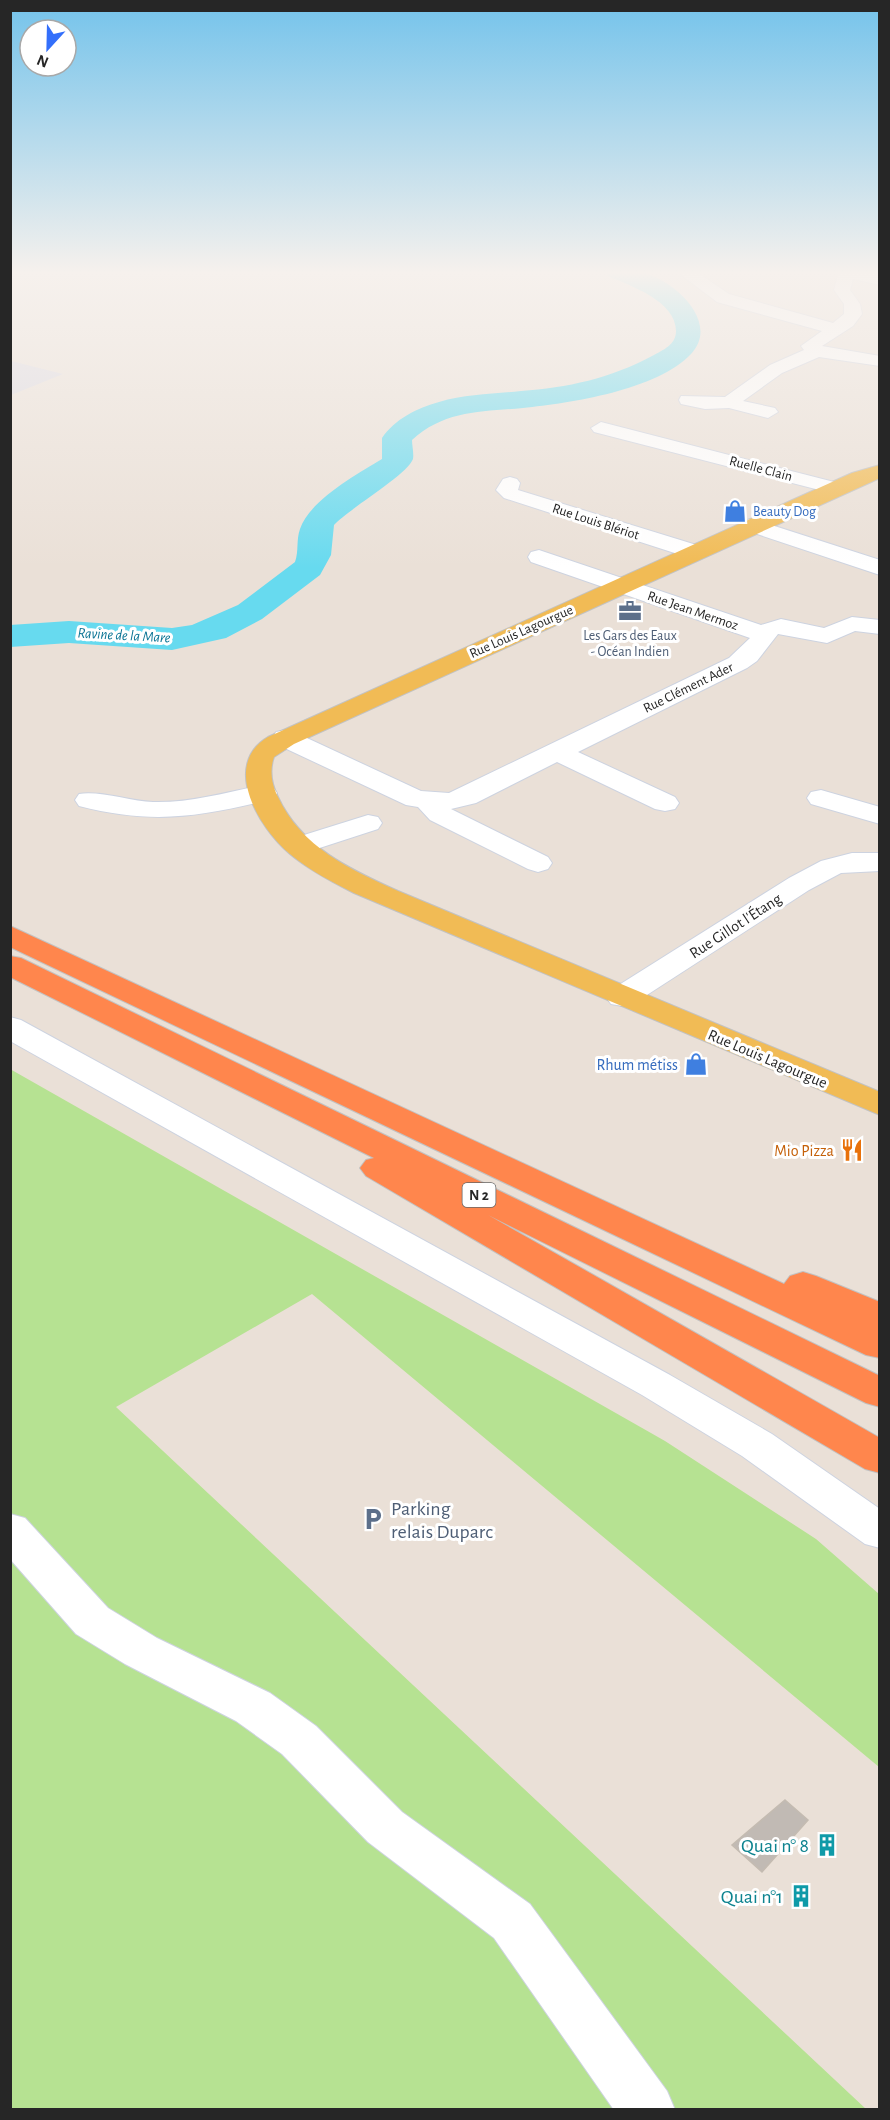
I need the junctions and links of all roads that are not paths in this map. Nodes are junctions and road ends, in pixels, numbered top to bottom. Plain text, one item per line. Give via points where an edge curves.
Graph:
1 (775, 370) edge
2 (688, 400) dead end
3 (732, 402) junction
4 (768, 412) dead end
5 (601, 428) dead end
6 (879, 471) edge
7 (510, 483) dead end
8 (835, 488) junction
9 (753, 525) junction
10 (695, 552) junction
11 (539, 557) dead end
12 (879, 568) edge
13 (622, 586) junction
14 (879, 627) edge
15 (764, 634) junction
16 (285, 738) junction
17 (558, 753) junction
18 (263, 793) junction
19 (821, 798) dead end
20 (89, 800) dead end
21 (430, 802) junction
22 (665, 803) dead end
23 (879, 816) edge
24 (369, 823) dead end
25 (879, 832) edge
26 (298, 846) junction
27 (866, 862) edge
28 (538, 863) dead end
29 (10, 935) edge
30 (10, 964) edge
31 (622, 997) junction
32 (79, 998) junction
33 (10, 1027) edge
34 (879, 1105) edge
35 (878, 1323) edge
36 (879, 1393) edge
37 (879, 1458) edge
38 (10, 1530) edge
39 (879, 1532) edge
40 (647, 2109) edge

1 - 3 street
2 - 3 street
3 - 4 street
5 - 8 street, Ruelle Clain via 693,445
6 - 8 main road, Rue Louis Lagourgue
7 - 10 street, Rue Louis Blériot via 506,490 511,494
8 - 9 main road, Rue Louis Lagourgue
9 - 10 main road, Rue Louis Lagourgue
9 - 12 street
10 - 13 main road, Rue Louis Lagourgue
11 - 13 street, Rue Jean Mermoz
13 - 15 street, Rue Jean Mermoz
13 - 16 main road, Rue Louis Lagourgue
14 - 15 street via 852,624 835,634 819,636 781,626
15 - 17 street, Rue Clément Ader via 738,663
16 - 18 main road, Rue Louis Lagourgue via 267,750 257,764
16 - 21 street, Rue Clément Ader
17 - 21 street, Rue Clément Ader via 466,797
17 - 22 street
18 - 20 street via 157,813 121,810
18 - 26 main road, Rue Louis Lagourgue via 271,812
19 - 23 street
21 - 28 street, Rue Clément Ader via 440,814
24 - 26 street
25 - 27 street, Rue Gillot l'Étang
26 - 31 main road, Rue Louis Lagourgue via 322,864 361,884
27 - 31 street, Rue Gillot l'Étang via 831,867 799,884
29 - 35 highway via 217,1034
30 - 32 highway, N 2
31 - 34 main road, Rue Louis Lagourgue
32 - 36 highway, N 2
32 - 37 highway
33 - 39 street via 656,1384 758,1445
38 - 40 street via 92,1621 141,1651 253,1707 299,1740 385,1827 512,1921

